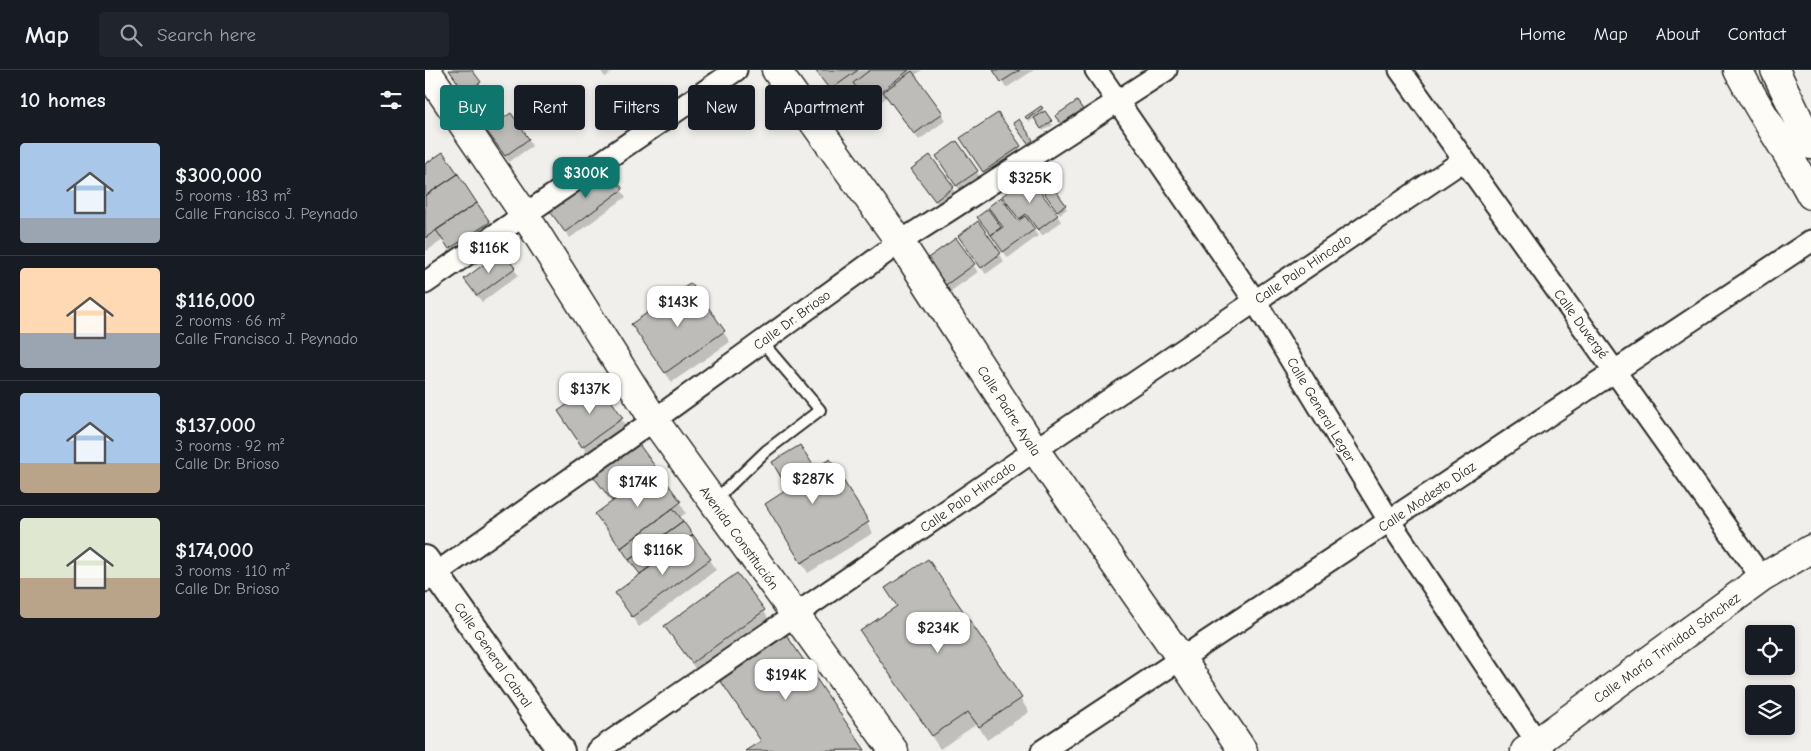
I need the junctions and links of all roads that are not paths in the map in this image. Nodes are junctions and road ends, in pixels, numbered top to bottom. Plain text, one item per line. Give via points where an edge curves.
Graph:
1 (426, 70) edge
2 (736, 70) edge
3 (776, 70) edge
4 (1096, 70) edge
5 (1166, 70) edge
6 (1400, 70) edge
7 (1738, 70) edge
8 (1775, 70) edge
9 (1118, 102) junction
10 (1811, 145) edge
11 (1464, 160) junction
12 (1811, 195) edge
13 (525, 215) junction
14 (1811, 241) edge
15 (900, 242) junction
16 (425, 283) edge
17 (1255, 301) junction
18 (762, 342) junction
19 (1615, 370) junction
20 (654, 420) junction
21 (1035, 450) junction
22 (713, 502) junction
23 (1389, 522) junction
24 (1811, 549) edge
25 (429, 571) edge
26 (1762, 578) junction
27 (796, 616) junction
28 (1182, 660) junction
29 (1535, 748) edge
30 (561, 751) edge
31 (597, 751) edge
32 (894, 751) edge
33 (1042, 751) edge
34 (1243, 751) edge

1 - 13 main road, Avenida Constitución
2 - 13 street
3 - 15 main road, Calle Padre Ayala
4 - 9 street, Calle General Leger
5 - 9 street, Calle Dr. Brioso
6 - 11 street, Calle Duvergé
7 - 12 main road
8 - 10 main road
9 - 15 street, Calle Dr. Brioso
9 - 17 street, Calle General Leger
11 - 17 street, Calle Palo Hincado
11 - 19 street, Calle Duvergé
13 - 16 street
13 - 20 main road, Avenida Constitución
14 - 19 street, Calle Modesto Díaz
15 - 18 street, Calle Dr. Brioso
15 - 21 main road, Calle Padre Ayala
17 - 21 street, Calle Palo Hincado
17 - 23 street, Calle General Leger
18 - 20 street, Calle Dr. Brioso
18 - 22 lane via 820,410 766,451
19 - 23 street, Calle Modesto Díaz
19 - 26 street, Calle Duvergé
20 - 22 main road, Avenida Constitución
20 - 25 street, Calle Dr. Brioso
21 - 27 street, Calle Palo Hincado
21 - 28 main road, Calle Padre Ayala
22 - 27 main road, Avenida Constitución
23 - 28 street, Calle Modesto Díaz
23 - 29 street, Calle General Leger
24 - 26 main road, Calle María Trinidad Sánchez
25 - 30 street, Calle General Cabral
26 - 29 main road, Calle María Trinidad Sánchez
27 - 31 street, Calle Palo Hincado
27 - 32 main road, Avenida Constitución
28 - 33 street, Calle Modesto Díaz
28 - 34 main road, Calle Padre Ayala

